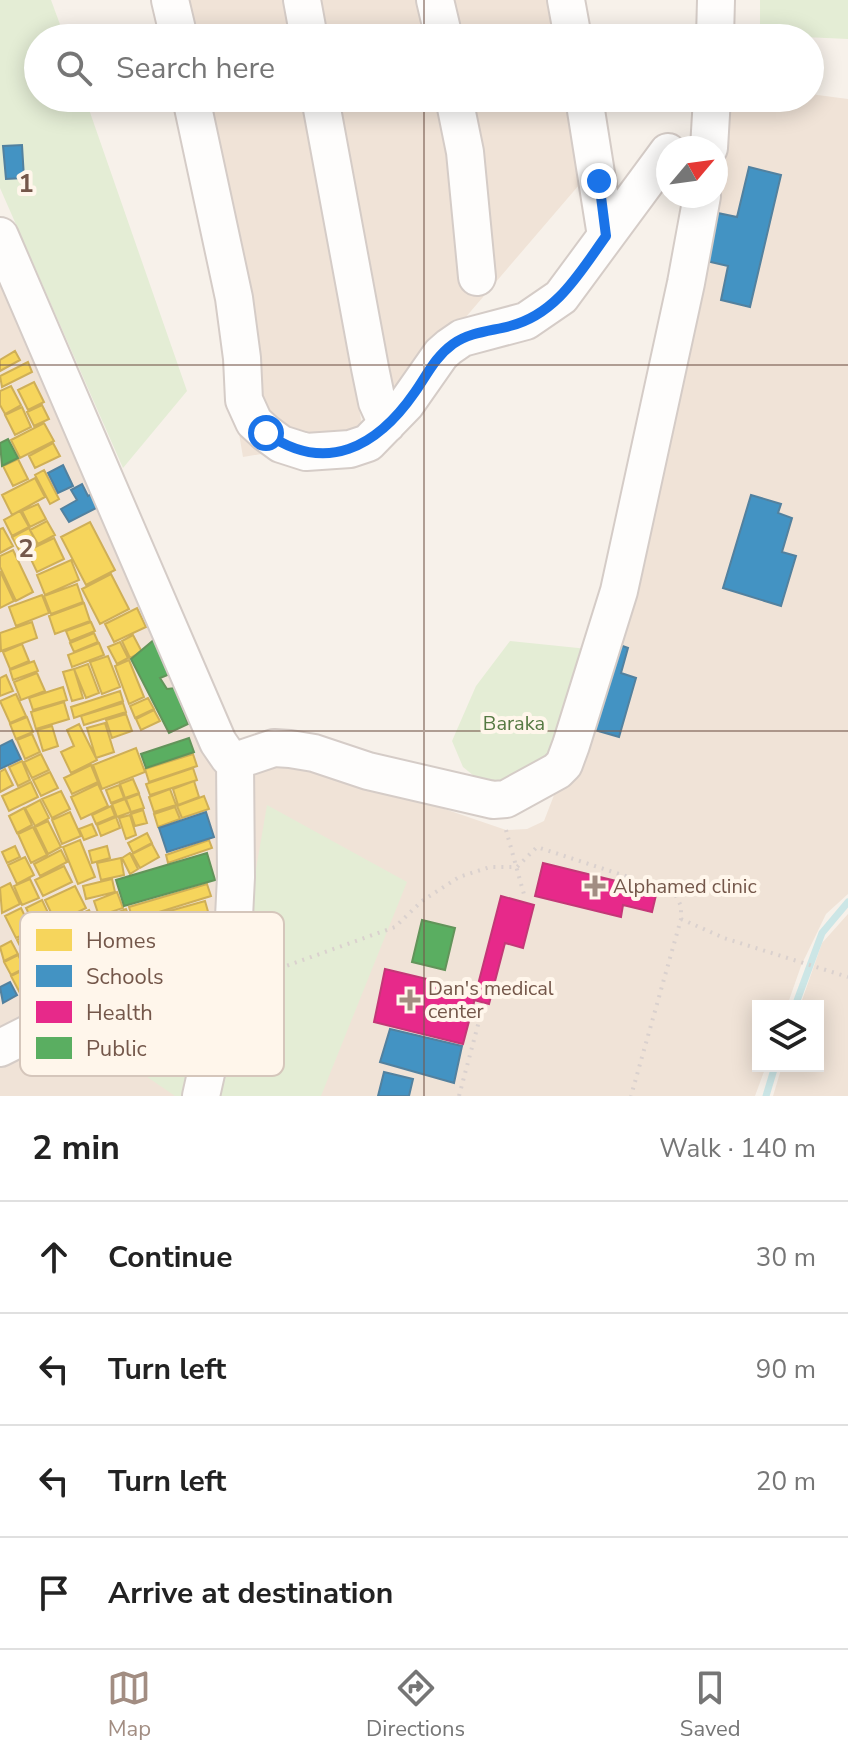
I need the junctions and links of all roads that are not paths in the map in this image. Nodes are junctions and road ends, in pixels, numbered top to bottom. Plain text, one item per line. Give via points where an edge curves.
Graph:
1 (170, 0) edge
2 (302, 0) edge
3 (435, 0) edge
4 (566, 0) edge
5 (716, 0) edge
6 (176, 24) edge
7 (306, 24) edge
8 (441, 24) edge
9 (570, 24) edge
10 (715, 24) edge
11 (194, 112) edge
12 (323, 112) edge
13 (457, 112) edge
14 (586, 112) edge
15 (711, 122) edge
16 (686, 136) edge
17 (656, 169) edge
18 (700, 208) edge
19 (0, 236) edge
20 (606, 236) junction
21 (477, 277) dead end
22 (387, 424) junction
23 (235, 761) junction
24 (234, 912) edge
25 (20, 1038) edge
26 (0, 1048) edge
27 (205, 1076) edge
28 (201, 1096) edge

1 - 6 street
2 - 7 street
3 - 8 street
4 - 9 street
5 - 10 street
11 - 22 street via 236,313 242,389 254,422 281,444 318,453 368,443
12 - 22 street via 377,402
13 - 21 street
14 - 20 street
15 - 16 street
17 - 20 street
18 - 23 street via 619,591 564,764 522,791 493,800 290,749 274,748
19 - 23 street via 218,742
20 - 22 street via 547,308 526,321 462,338 441,354
23 - 24 street
25 - 26 street
27 - 28 street

